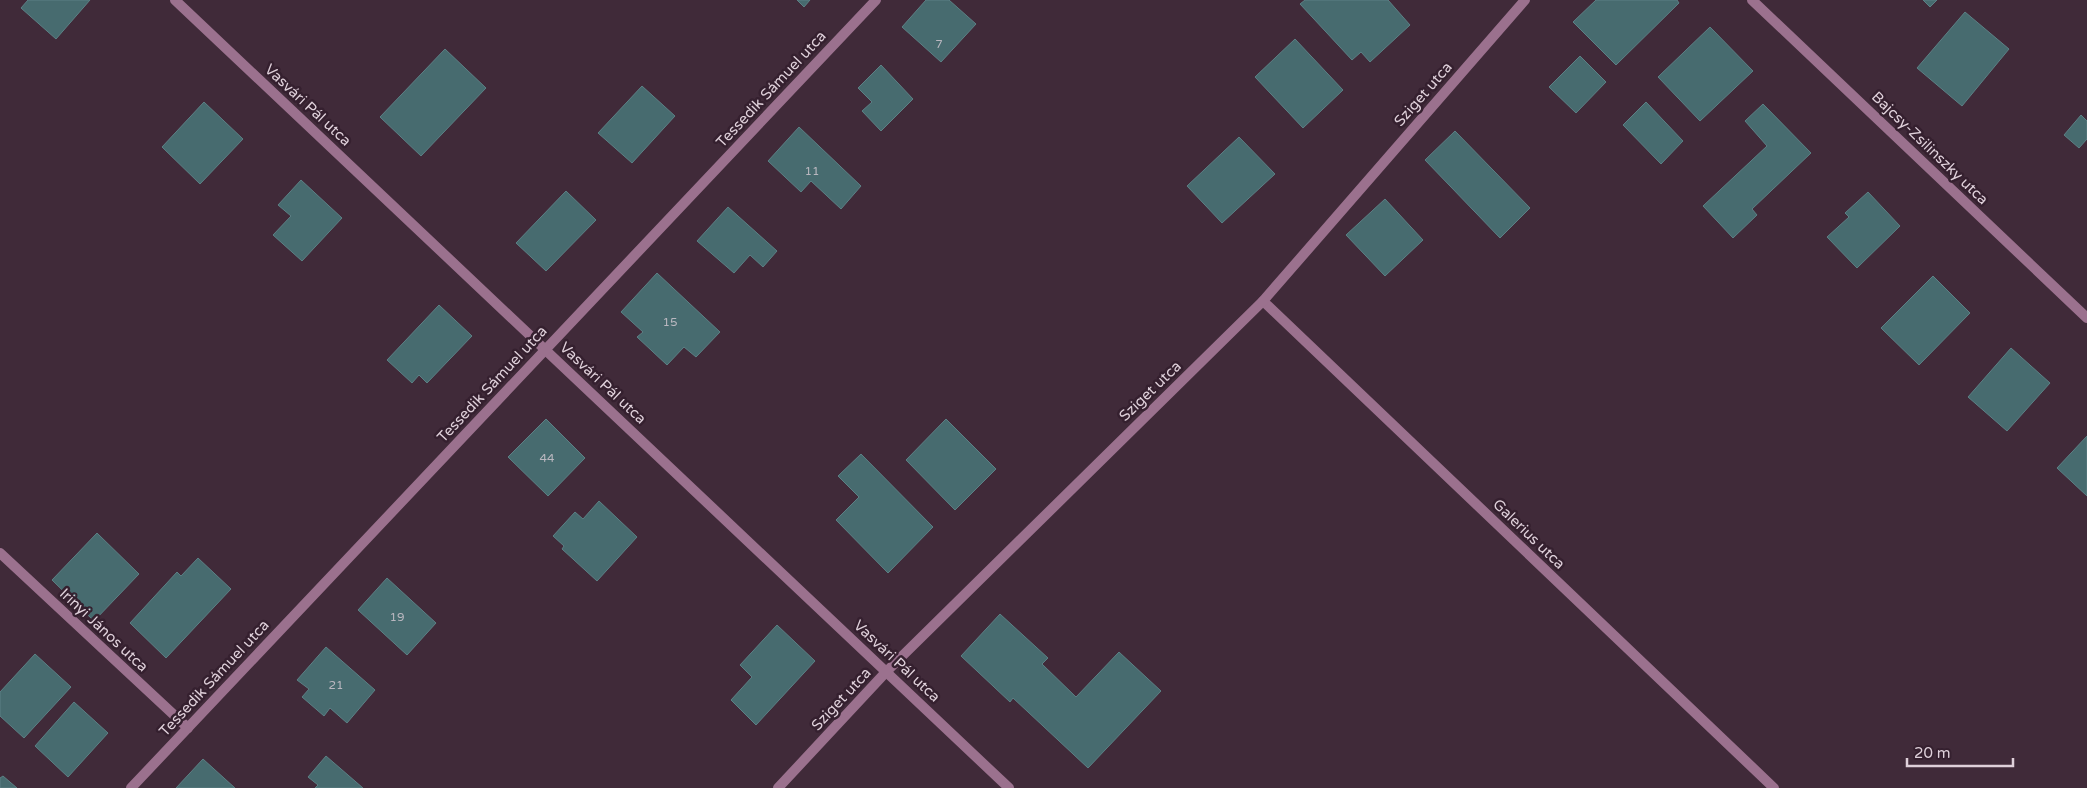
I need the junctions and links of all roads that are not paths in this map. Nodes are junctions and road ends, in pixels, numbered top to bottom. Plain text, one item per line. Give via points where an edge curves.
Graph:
1 (175, 0) edge
2 (876, 0) edge
3 (1525, 0) edge
4 (1752, 0) edge
5 (1263, 301) junction
6 (2087, 318) edge
7 (545, 349) junction
8 (0, 553) edge
9 (886, 672) junction
10 (188, 728) junction
11 (131, 788) edge
12 (778, 788) edge
13 (1009, 788) edge
14 (1774, 788) edge

1 - 7 street, Vasvári Pál utca
2 - 7 street, Tessedik Sámuel utca
3 - 5 street, Sziget utca
4 - 6 street, Bajcsy-Zsilinszky utca
5 - 9 street, Sziget utca
5 - 14 street, Galerius utca
7 - 9 street, Vasvári Pál utca
7 - 10 street, Tessedik Sámuel utca
8 - 10 street, Irinyi János utca
9 - 12 street, Sziget utca
9 - 13 street, Vasvári Pál utca
10 - 11 street, Tessedik Sámuel utca

